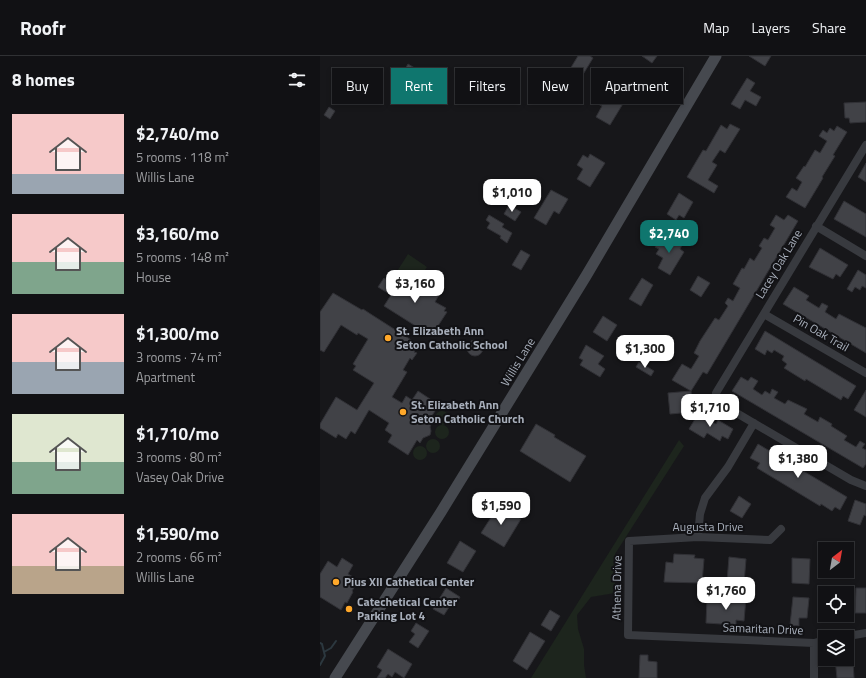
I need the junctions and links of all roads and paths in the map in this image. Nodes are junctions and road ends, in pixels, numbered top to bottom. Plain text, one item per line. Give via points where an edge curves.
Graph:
1 (716, 56) edge
2 (866, 144) edge
3 (816, 226) junction
4 (866, 256) edge
5 (764, 314) junction
6 (866, 373) edge
7 (754, 423) junction
8 (866, 486) edge
9 (781, 529) dead end
10 (698, 538) junction
11 (630, 541) joint
12 (866, 633) edge
13 (628, 635) joint
14 (854, 635) edge
15 (818, 642) edge
16 (814, 643) junction
17 (335, 678) edge
18 (814, 678) edge

1 - 17 street, Willis Lane via 592,267
2 - 3 street, Lacey Oak Lane
3 - 4 street
3 - 5 street, Lacey Oak Lane
5 - 6 street, Pin Oak Trail
5 - 7 street, Lacey Oak Lane via 715,397 723,405
7 - 8 street via 851,480
7 - 10 street via 728,467 705,498 700,514
9 - 10 street, Augusta Drive via 770,540
10 - 11 street, Augusta Drive
11 - 13 street, Athena Drive
12 - 14 street
13 - 16 street, Samaritan Drive
15 - 16 street, Samaritan Drive
16 - 18 street

